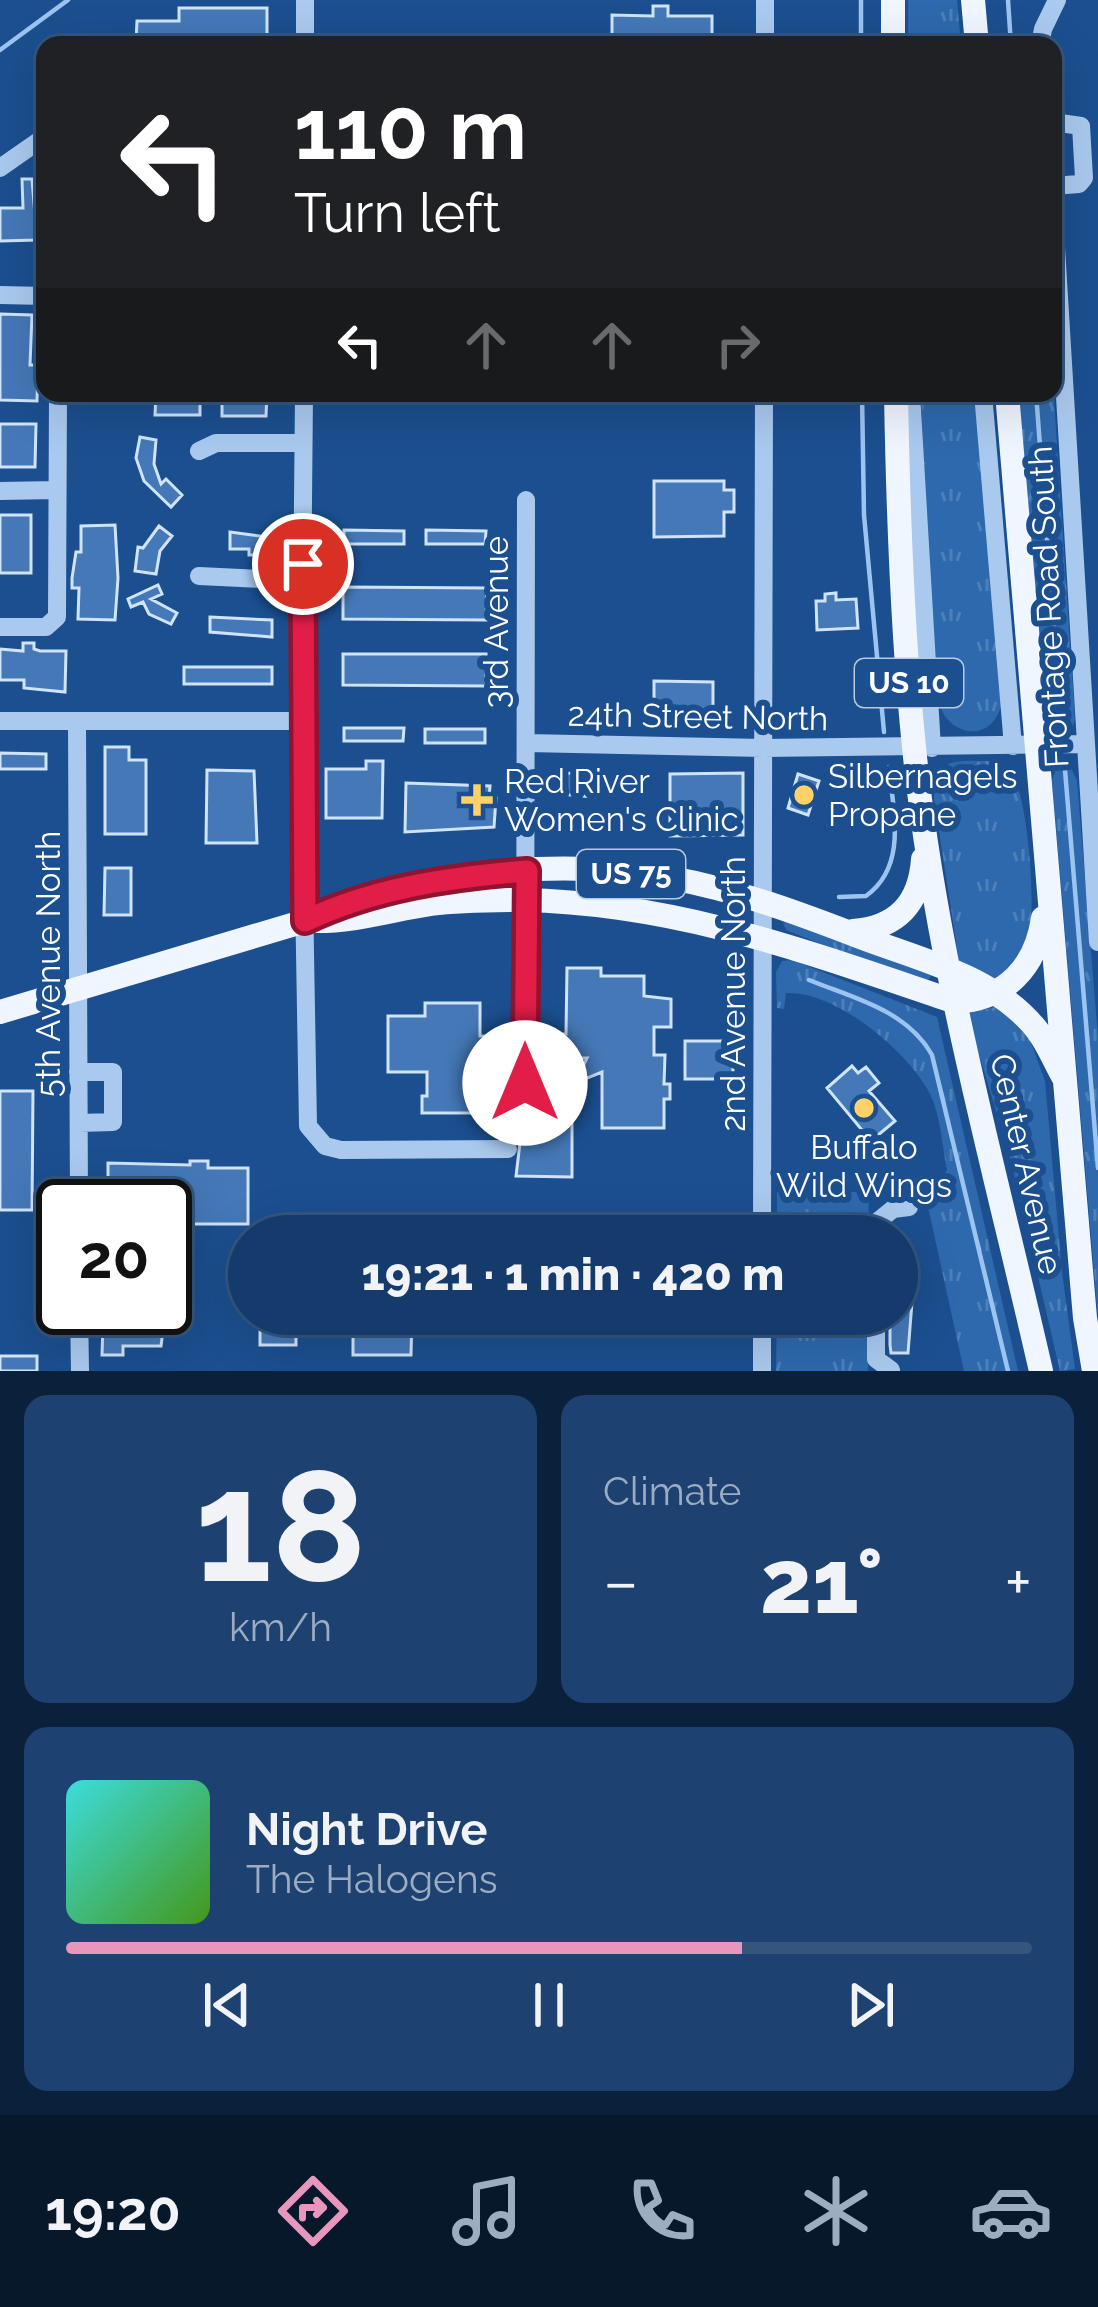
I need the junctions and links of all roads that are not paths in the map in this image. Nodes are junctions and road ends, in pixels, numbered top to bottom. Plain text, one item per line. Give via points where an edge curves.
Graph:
1 (305, 0) edge
2 (765, 0) edge
3 (893, 0) edge
4 (973, 0) edge
5 (1057, 0) edge
6 (305, 36) edge
7 (765, 36) edge
8 (893, 36) edge
9 (976, 36) edge
10 (1041, 36) edge
11 (1062, 123) edge
12 (36, 143) edge
13 (1091, 160) edge
14 (0, 168) edge
15 (1062, 185) edge
16 (0, 295) edge
17 (36, 296) edge
18 (1062, 380) edge
19 (58, 402) edge
20 (304, 402) edge
21 (764, 402) edge
22 (896, 402) edge
23 (911, 402) edge
24 (984, 402) edge
25 (1007, 402) edge
26 (303, 442) junction
27 (199, 451) dead end
28 (56, 490) junction
29 (0, 491) edge
30 (526, 500) dead end
31 (199, 576) dead end
32 (303, 581) junction
33 (0, 627) edge
34 (0, 721) edge
35 (77, 722) junction
36 (301, 722) junction
37 (527, 743) junction
38 (1084, 744) junction
39 (1024, 746) junction
40 (763, 748) junction
41 (923, 748) junction
42 (925, 832) junction
43 (527, 871) junction
44 (1047, 892) junction
45 (526, 900) junction
46 (763, 902) junction
47 (305, 921) junction
48 (846, 931) junction
49 (763, 937) junction
50 (1098, 942) edge
51 (950, 971) junction
52 (78, 988) junction
53 (999, 992) junction
54 (956, 1002) junction
55 (0, 1012) edge
56 (78, 1072) junction
57 (1064, 1078) junction
58 (525, 1083) dead end
59 (79, 1123) junction
60 (508, 1149) dead end
61 (79, 1179) edge
62 (909, 1207) dead end
63 (762, 1215) edge
64 (886, 1215) edge
65 (1085, 1318) junction
66 (79, 1335) edge
67 (762, 1335) edge
68 (876, 1335) edge
69 (1098, 1351) edge
70 (891, 1370) edge
71 (80, 1371) edge
72 (762, 1371) edge
73 (1041, 1371) edge
74 (1094, 1371) edge

1 - 6 street
2 - 7 street
3 - 8 main road
4 - 9 main road
5 - 10 street
11 - 13 street via 1081,126
12 - 14 street
13 - 15 street via 1083,182
16 - 17 street
18 - 38 street, Frontage Road South
19 - 28 street
20 - 26 street
21 - 40 street, 2nd Avenue North
22 - 41 main road, US 10 via 898,516
23 - 41 street
24 - 39 street
25 - 39 main road, Center Avenue
26 - 27 street via 216,443
26 - 32 street
28 - 29 street
28 - 33 street via 57,617 46,627
30 - 37 street, 3rd Avenue
31 - 32 street
32 - 36 street
34 - 35 street
35 - 36 street
35 - 52 street, 5th Avenue North
36 - 47 street
37 - 40 street, 24th Street North
37 - 43 street, 3rd Avenue
38 - 39 street, 24th Street North
38 - 50 street, Frontage Road South
39 - 41 street, 24th Street North
39 - 44 main road, Center Avenue
40 - 41 street, 24th Street North
40 - 46 street, 2nd Avenue North
41 - 42 main road, US 10
42 - 48 main road via 918,891 905,910 877,929
42 - 51 main road, US 10
43 - 45 street, 3rd Avenue
43 - 46 main road, US 75 via 669,878
43 - 47 main road, US 75 via 427,883 339,904
44 - 53 main road via 1031,957
44 - 57 main road, Center Avenue
45 - 47 main road, US 75
45 - 49 main road, US 75 via 667,913
45 - 58 street, 3rd Avenue
46 - 48 main road, US 75
46 - 49 street, 2nd Avenue North
47 - 52 main road, US 75
47 - 60 street via 308,1126 325,1146
48 - 51 main road, US 75
49 - 54 main road, US 75
49 - 63 street, 2nd Avenue North
51 - 53 main road, US 75
51 - 54 main road, Center Avenue / US 10
52 - 55 main road, US 75
52 - 56 street, 5th Avenue North
53 - 54 main road
53 - 57 main road, US 75 via 1039,1031
54 - 73 main road, Center Avenue / US 10
56 - 59 street, 5th Avenue North
56 - 59 street via 113,1072 113,1122
57 - 65 main road, Center Avenue
59 - 61 street, 5th Avenue North
62 - 64 street
65 - 69 main road
65 - 74 main road, Center Avenue
66 - 71 street
67 - 72 street
68 - 70 street via 875,1358

